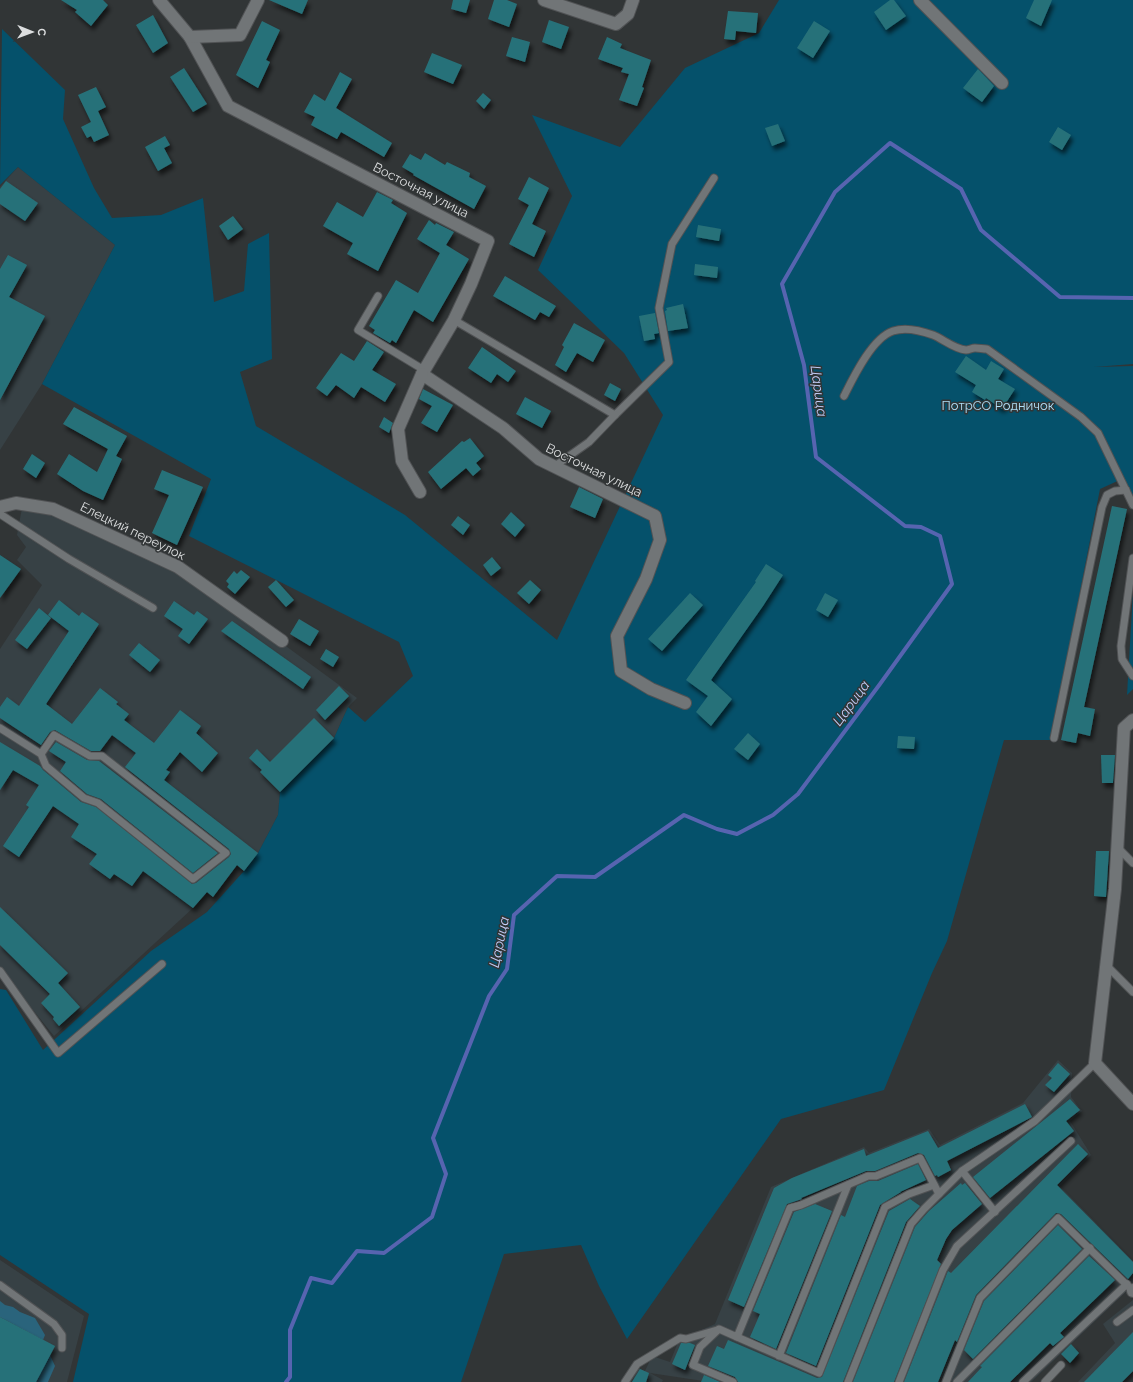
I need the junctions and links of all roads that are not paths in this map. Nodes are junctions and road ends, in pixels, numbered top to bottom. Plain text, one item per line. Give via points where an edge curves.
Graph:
1 (159, 0) edge
2 (258, 0) edge
3 (544, 0) edge
4 (633, 0) edge
5 (920, 0) edge
6 (190, 36) junction
7 (1002, 83) dead end
8 (714, 178) dead end
9 (378, 296) dead end
10 (454, 320) junction
11 (423, 372) junction
12 (844, 396) dead end
13 (615, 415) junction
14 (555, 466) junction
15 (1126, 490) junction
16 (420, 492) dead end
17 (1133, 505) edge
18 (0, 507) edge
19 (0, 514) edge
20 (1133, 558) edge
21 (153, 608) dead end
22 (282, 641) dead end
23 (1133, 676) edge
24 (685, 703) dead end
25 (1133, 720) edge
26 (0, 728) edge
27 (1054, 738) dead end
28 (41, 754) junction
29 (1117, 847) junction
30 (1133, 863) edge
31 (162, 964) dead end
32 (1106, 965) junction
33 (0, 971) edge
34 (1133, 992) edge
35 (1095, 1063) junction
36 (1133, 1104) edge
37 (1071, 1141) dead end
38 (962, 1171) junction
39 (848, 1185) junction
40 (934, 1185) junction
41 (939, 1194) junction
42 (995, 1212) junction
43 (1090, 1248) junction
44 (0, 1285) edge
45 (1131, 1288) edge
46 (1133, 1310) edge
47 (1117, 1322) dead end
48 (719, 1330) junction
49 (737, 1338) junction
50 (62, 1348) dead end
51 (779, 1356) junction
52 (1062, 1365) dead end
53 (625, 1382) edge
54 (733, 1382) edge
55 (848, 1382) edge
56 (899, 1382) edge
57 (946, 1382) edge
58 (957, 1382) edge
59 (1023, 1382) edge
60 (1045, 1382) edge

1 - 6 street
2 - 6 street via 240,35
3 - 4 street via 616,24 628,14
5 - 7 street
6 - 10 street, Восточная улица via 228,106 488,241
8 - 13 lane via 672,244 659,308 669,362
9 - 11 lane via 358,330
10 - 11 street, Восточная улица
10 - 13 lane
11 - 14 street, Восточная улица via 503,428 539,459
11 - 16 street via 398,429 402,461
12 - 15 lane via 856,370 873,348 894,331 907,329 929,333 966,350 987,349 1081,417 1098,433
13 - 14 lane via 589,442
14 - 24 street, Восточная улица via 655,516 660,540 646,579 617,636 621,671 650,689
15 - 17 lane
15 - 27 lane via 1107,495 1102,506
18 - 22 street, Елецкий переулок via 16,503 53,509 178,567
19 - 21 lane via 69,559
20 - 23 lane via 1121,646 1122,659
25 - 29 street via 1124,728
26 - 28 lane
28 - 28 lane via 54,735 90,756 102,756 226,853 193,879 98,803 84,798 46,766
29 - 30 lane
29 - 32 street
31 - 33 lane via 58,1054
32 - 34 lane
32 - 35 street
35 - 36 street
35 - 38 lane via 1035,1120
37 - 42 lane
38 - 41 lane
38 - 42 lane
39 - 40 lane via 920,1158
39 - 49 lane via 790,1208
39 - 51 lane
40 - 41 lane
40 - 51 lane via 909,1194 886,1207 819,1373
41 - 55 lane via 911,1224
42 - 56 lane via 957,1246 943,1270
43 - 45 lane
43 - 57 lane via 1058,1218 980,1298
43 - 58 lane
44 - 50 lane via 54,1324 62,1335
45 - 59 lane
46 - 47 lane
48 - 49 lane
48 - 53 lane via 686,1339 680,1338 637,1364
48 - 54 lane via 700,1347 693,1365
49 - 51 lane
52 - 60 lane

